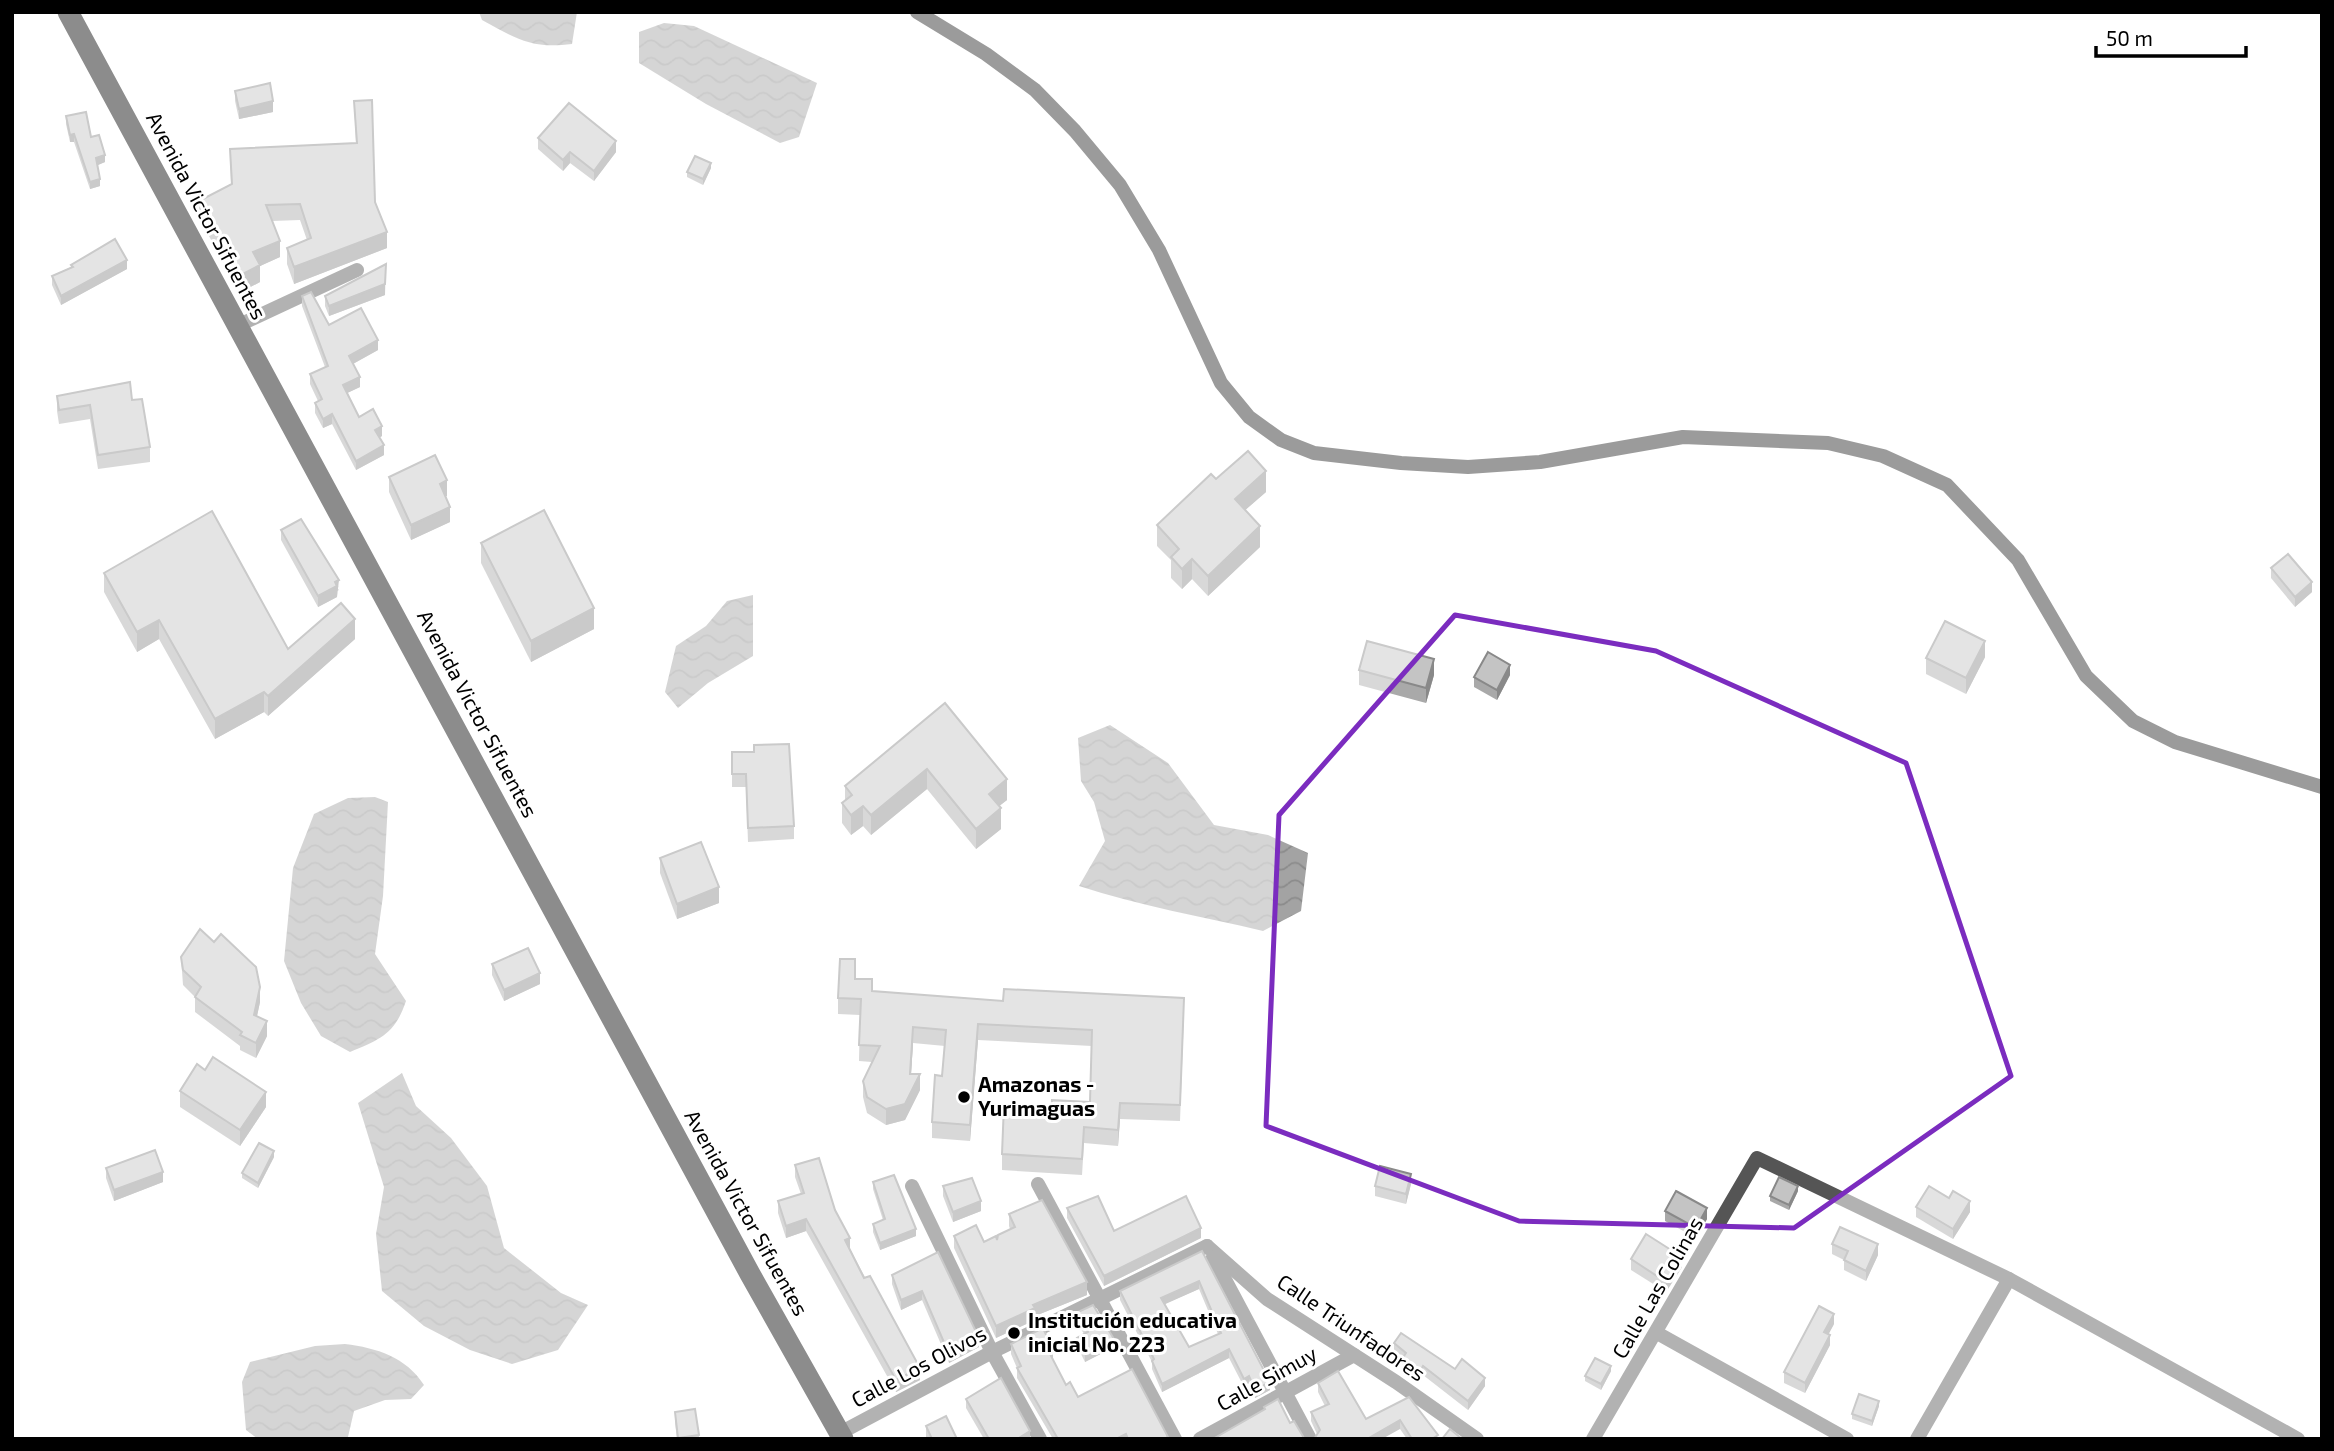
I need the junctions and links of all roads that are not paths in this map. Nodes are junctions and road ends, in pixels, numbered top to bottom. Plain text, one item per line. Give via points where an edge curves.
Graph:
1 (68, 12) edge
2 (917, 12) edge
3 (357, 270) dead end
4 (237, 326) junction
5 (2322, 788) edge
6 (1038, 1184) dead end
7 (912, 1186) dead end
8 (1207, 1246) junction
9 (2009, 1279) junction
10 (1100, 1298) junction
11 (1657, 1333) junction
12 (992, 1352) junction
13 (1354, 1355) junction
14 (1285, 1393) junction
15 (1825, 1434) edge
16 (841, 1436) edge
17 (1040, 1439) edge
18 (1175, 1439) edge
19 (1200, 1439) edge
20 (1310, 1439) edge
21 (1477, 1439) edge
22 (1593, 1439) edge
23 (1847, 1439) edge
24 (1917, 1439) edge
25 (2298, 1439) edge

1 - 4 highway, Avenida Victor Sifuentes
2 - 5 street via 1035,90 1075,131 1120,185 1159,250 1221,383 1249,417 1281,440 1314,453 1468,467 1540,462 1683,437 1828,443 1883,456 1947,485 1956,494 2018,560 2086,676 2133,721 2175,742
3 - 4 street
4 - 16 highway, Avenida Victor Sifuentes
6 - 10 street
7 - 12 street
8 - 10 street, Calle Los Olivos
8 - 13 street, Calle Triunfadores via 1267,1299
8 - 14 street
9 - 11 street, Calle Las Colinas via 1757,1158
9 - 24 street
9 - 25 street
10 - 12 street, Calle Los Olivos
10 - 18 street
11 - 15 street
11 - 22 street, Calle Las Colinas
12 - 16 street, Calle Los Olivos
12 - 17 street
13 - 14 street, Calle Simuy
13 - 21 street, Calle Triunfadores
14 - 19 street, Calle Simuy
14 - 20 street
15 - 23 street

